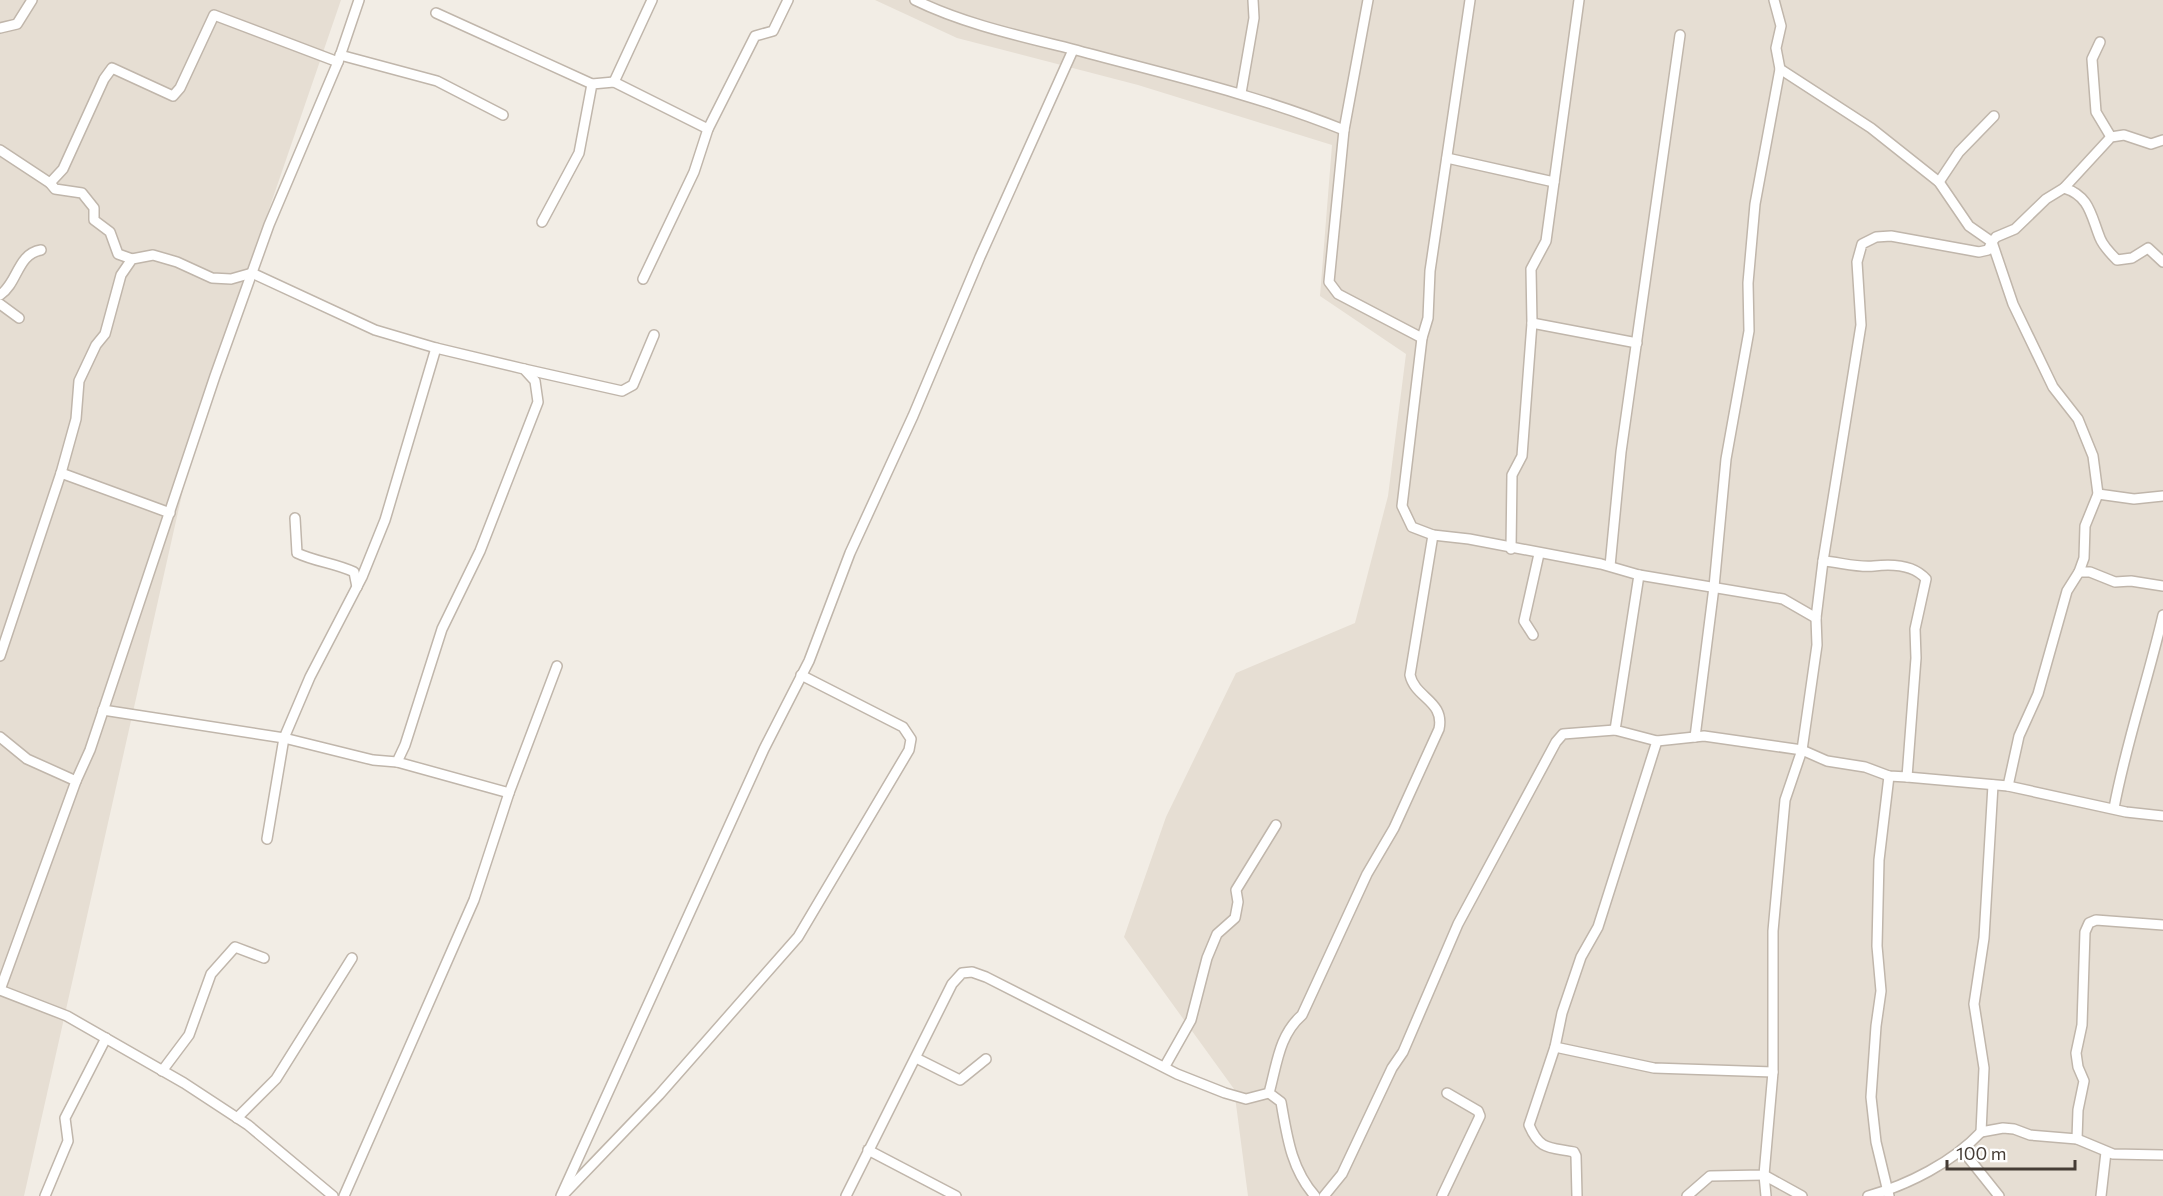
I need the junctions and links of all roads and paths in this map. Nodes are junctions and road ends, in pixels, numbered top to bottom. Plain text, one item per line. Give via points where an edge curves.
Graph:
1 (32, 0) edge
2 (359, 0) edge
3 (652, 0) edge
4 (788, 0) edge
5 (915, 0) edge
6 (1253, 0) edge
7 (1368, 0) edge
8 (1470, 0) edge
9 (1579, 0) edge
10 (1774, 0) edge
11 (436, 13) dead end
12 (0, 28) edge
13 (1680, 35) dead end
14 (2100, 42) dead end
15 (1073, 50) junction
16 (339, 59) junction
17 (1780, 69) junction
18 (614, 82) junction
19 (592, 84) junction
20 (1241, 93) junction
21 (503, 115) dead end
22 (1994, 116) dead end
23 (708, 129) junction
24 (1344, 130) junction
25 (2111, 137) junction
26 (2163, 140) edge
27 (0, 150) edge
28 (1448, 158) junction
29 (1554, 182) junction
30 (1938, 182) junction
31 (50, 183) junction
32 (2064, 188) junction
33 (542, 222) dead end
34 (1992, 242) junction
35 (41, 250) dead end
36 (132, 259) junction
37 (2163, 262) edge
38 (252, 273) junction
39 (643, 279) dead end
40 (0, 295) edge
41 (0, 304) edge
42 (19, 318) dead end
43 (1532, 323) junction
44 (654, 335) dead end
45 (1422, 338) junction
46 (1637, 343) junction
47 (436, 348) junction
48 (524, 369) junction
49 (61, 473) junction
50 (2098, 494) junction
51 (2163, 496) edge
52 (170, 513) junction
53 (295, 518) dead end
54 (1433, 535) junction
55 (1511, 549) junction
56 (1539, 554) junction
57 (1822, 561) junction
58 (1610, 566) junction
59 (2079, 572) junction
60 (1639, 575) junction
61 (357, 586) junction
62 (2163, 586) edge
63 (1714, 587) junction
64 (2163, 615) edge
65 (1816, 618) junction
66 (1533, 635) dead end
67 (0, 656) edge
68 (557, 666) dead end
69 (801, 675) junction
70 (103, 710) junction
71 (1614, 730) junction
72 (0, 737) edge
73 (1695, 737) junction
74 (284, 738) junction
75 (1658, 741) junction
76 (1802, 750) junction
77 (397, 762) junction
78 (1889, 776) junction
79 (1907, 777) junction
80 (76, 781) junction
81 (1993, 785) junction
82 (2008, 786) junction
83 (509, 793) junction
84 (2114, 808) junction
85 (2163, 816) edge
86 (1276, 825) dead end
87 (267, 839) dead end
88 (2163, 925) edge
89 (264, 958) dead end
90 (352, 958) dead end
91 (4, 970) edge
92 (0, 990) edge
93 (106, 1038) junction
94 (1555, 1047) junction
95 (916, 1058) junction
96 (986, 1059) dead end
97 (1165, 1066) junction
98 (162, 1071) junction
99 (1773, 1072) junction
100 (1269, 1093) junction
101 (1447, 1093) dead end
102 (237, 1118) junction
103 (1981, 1132) junction
104 (2077, 1139) junction
105 (868, 1150) junction
106 (1963, 1151) junction
107 (2106, 1152) junction
108 (2163, 1155) edge
109 (1764, 1175) junction
110 (1888, 1193) edge
111 (45, 1196) edge
112 (333, 1196) edge
113 (344, 1196) edge
114 (561, 1196) edge
115 (846, 1196) edge
116 (956, 1196) edge
117 (1314, 1196) edge
118 (1324, 1196) edge
119 (1442, 1196) edge
120 (1577, 1196) edge
121 (1687, 1196) edge
122 (1766, 1196) edge
123 (1802, 1196) edge
124 (1868, 1196) edge
125 (1999, 1196) edge
126 (2101, 1196) edge

1 - 12 street via 17,24
2 - 16 street
3 - 18 street
4 - 23 street via 773,31 755,36
5 - 15 street via 940,13
6 - 20 street via 1254,18
7 - 24 street
8 - 28 street
9 - 29 street
10 - 17 street via 1780,26 1776,48
11 - 19 street
13 - 46 street
14 - 25 street via 2092,59 2096,111
15 - 20 street
15 - 69 street via 850,553
16 - 21 street via 437,81
16 - 31 street via 214,15 173,96 112,68 63,169
16 - 38 street
17 - 30 street via 1871,128
17 - 63 street via 1755,204 1748,283 1749,331 1726,459
18 - 19 street
18 - 23 street
19 - 33 street via 579,153
20 - 24 street
22 - 30 street via 1959,152
23 - 39 street via 694,172
24 - 45 street via 1329,282 1338,294
25 - 26 street via 2124,135 2151,144
25 - 32 street
27 - 31 street
28 - 29 street
28 - 45 street via 1430,271 1428,318
29 - 43 street via 1546,241 1531,269
30 - 34 street via 1969,226
31 - 36 street via 56,189 82,193 94,208 94,220 110,231 118,254
32 - 34 street via 2046,199 2015,229
32 - 37 street via 2089,205 2100,239 2117,260 2132,258 2148,248
34 - 50 street via 2013,304 2053,387 2078,419 2089,442
34 - 57 street via 1988,250 1979,252 1891,236 1876,237 1862,244 1857,262 1861,325
35 - 40 street via 19,265 10,286
36 - 38 street via 153,255 212,278 231,279
36 - 49 street via 121,275 105,334 79,381 76,419
38 - 47 street via 375,330
38 - 52 street
41 - 42 street
43 - 46 street
43 - 55 street via 1522,456 1512,475
44 - 48 street via 633,385 622,391
45 - 54 street via 1402,506 1412,527
46 - 58 street
47 - 48 street
47 - 61 street via 385,520
48 - 77 street via 535,381 538,402 480,551 442,629
49 - 52 street
49 - 67 street
50 - 51 street via 2134,499
50 - 59 street via 2085,526 2084,558
52 - 70 street
53 - 61 street via 297,553 354,572
54 - 55 street
54 - 100 street via 1410,675 1412,685 1438,707 1439,729 1302,1015 1289,1026
55 - 56 street
56 - 58 street
56 - 66 street via 1524,621
57 - 65 street
57 - 79 street via 1892,564 1921,573 1926,579 1915,629
58 - 60 street
59 - 62 street via 2115,582
59 - 82 street via 2067,591 2038,694 2019,736
60 - 63 street
60 - 71 street
61 - 74 street
63 - 65 street via 1783,598
63 - 73 street
64 - 84 street
65 - 76 street via 1817,645
68 - 83 street
69 - 114 street
69 - 114 street via 903,727 911,739 909,750 798,937 659,1095
70 - 74 street
70 - 80 street
71 - 75 street
71 - 118 street via 1563,734 1556,742 1458,924 1403,1052 1342,1174
72 - 80 street via 27,759
73 - 75 street
73 - 76 street
74 - 77 street via 373,760
74 - 87 street
75 - 94 street via 1598,927 1581,957 1562,1012
76 - 78 street via 1827,761 1865,767
76 - 99 street via 1785,800 1773,931
77 - 83 street
78 - 79 street
78 - 110 street via 1879,860 1881,990 1871,1096 1876,1142
79 - 81 street
80 - 91 street
81 - 82 street
81 - 103 street via 1984,939 1974,1004 1984,1068
82 - 84 street
83 - 113 street via 474,900
84 - 85 street
86 - 97 street via 1236,890 1235,918 1217,934 1206,958 1191,1020
88 - 104 street via 2096,920 2089,923 2085,932 2082,1025 2076,1053 2084,1081
89 - 98 street via 235,947 211,974 189,1035
90 - 102 street via 276,1079
91 - 92 street
92 - 93 street via 67,1016
93 - 98 street
93 - 111 street via 65,1118 68,1141
94 - 99 street via 1654,1068
94 - 120 street via 1529,1125 1533,1136 1546,1148 1574,1152
95 - 96 street via 960,1080
95 - 97 street via 952,984 962,973 972,972
95 - 105 street
97 - 100 street via 1246,1099
98 - 102 street
99 - 109 street
100 - 117 street via 1281,1102 1300,1179
101 - 119 street via 1480,1116
102 - 112 street
103 - 104 street via 2003,1128
103 - 106 street
104 - 107 street
105 - 115 street
105 - 116 street
106 - 110 street
106 - 125 street
107 - 108 street
107 - 126 street
109 - 121 street via 1710,1176
109 - 122 street
109 - 123 street
110 - 124 street

